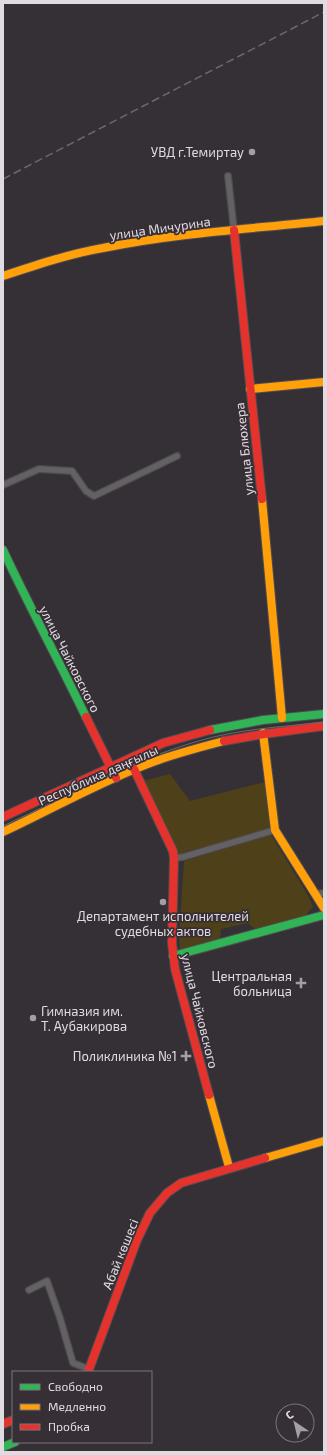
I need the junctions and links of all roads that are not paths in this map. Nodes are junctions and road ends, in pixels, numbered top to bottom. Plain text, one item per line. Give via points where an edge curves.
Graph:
1 (228, 176) dead end
2 (324, 221) edge
3 (234, 230) junction
4 (3, 276) edge
5 (324, 382) edge
6 (250, 390) junction
7 (177, 456) dead end
8 (3, 485) edge
9 (3, 550) edge
10 (324, 714) edge
11 (282, 718) junction
12 (324, 726) edge
13 (264, 733) junction
14 (110, 766) junction
15 (134, 769) junction
16 (116, 778) junction
17 (3, 817) edge
18 (275, 830) junction
19 (3, 832) edge
20 (174, 858) junction
21 (320, 893) edge
22 (324, 908) edge
23 (324, 915) edge
24 (173, 956) junction
25 (324, 1140) edge
26 (229, 1167) junction
27 (29, 1290) dead end
28 (88, 1371) edge
29 (13, 1443) edge
30 (3, 1448) edge

1 - 3 street, улица Блюхера
2 - 3 street, улица Мичурина
3 - 4 street, улица Мичурина via 117,245 45,262
3 - 6 street, улица Блюхера
5 - 6 street
6 - 11 street, улица Блюхера
7 - 8 street via 94,496 86,491 72,471 40,469
9 - 14 street, улица Чайковского
10 - 11 street, Республика даңғылы
11 - 14 street, Республика даңғылы via 203,731 163,743
12 - 13 street, Республика даңғылы
13 - 15 street, Республика даңғылы via 202,746
13 - 18 street
14 - 16 street, улица Чайковского
14 - 17 street, Республика даңғылы
15 - 16 street, Республика даңғылы
15 - 20 street, улица Чайковского
16 - 19 street, Республика даңғылы
18 - 20 street
18 - 21 street
20 - 24 street, улица Чайковского
21 - 22 street
23 - 24 street
24 - 26 street, улица Чайковского
25 - 26 street, Абай көшесі
26 - 28 street, Абай көшесі via 181,1183 154,1207 137,1240
27 - 28 street via 47,1281 74,1363
29 - 30 street

